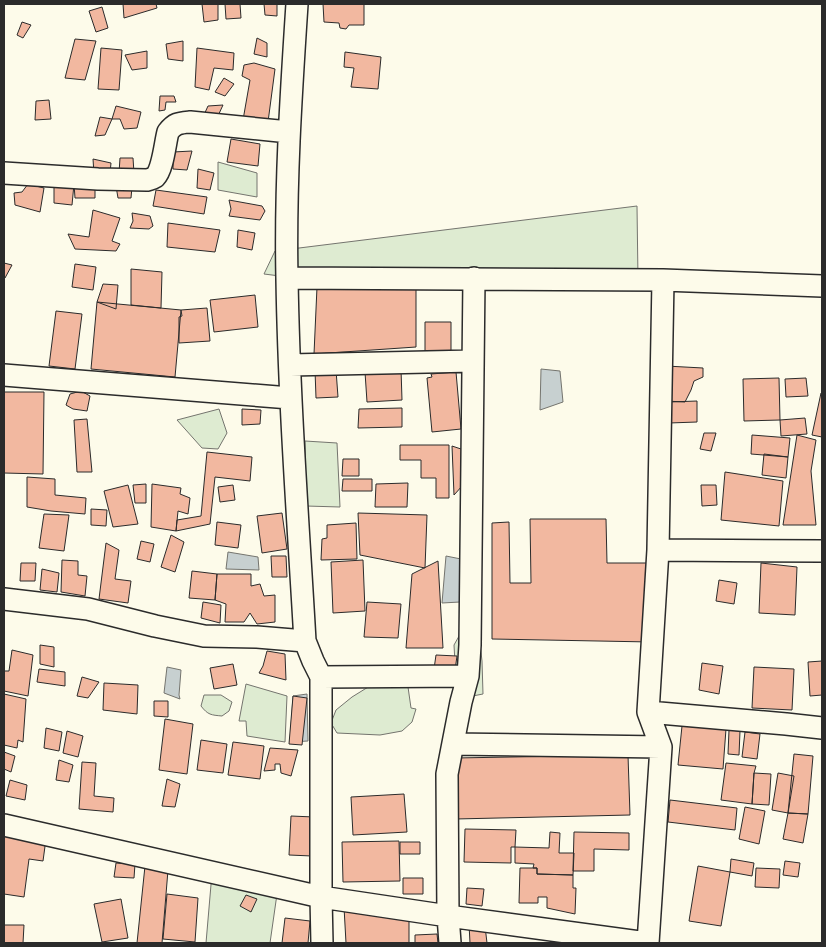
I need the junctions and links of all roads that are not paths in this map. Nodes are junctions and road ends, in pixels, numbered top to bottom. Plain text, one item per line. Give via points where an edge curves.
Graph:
1 (296, 4) edge
2 (289, 132) junction
3 (4, 173) edge
4 (287, 278) junction
5 (474, 278) junction
6 (663, 280) junction
7 (822, 286) edge
8 (473, 360) junction
9 (290, 365) junction
10 (4, 375) edge
11 (290, 398) junction
12 (658, 550) junction
13 (822, 551) edge
14 (4, 599) edge
15 (305, 641) junction
16 (468, 676) junction
17 (321, 677) junction
18 (648, 712) junction
19 (822, 728) edge
20 (452, 744) junction
21 (661, 748) junction
22 (4, 825) edge
23 (321, 897) junction
24 (448, 916) junction
25 (322, 943) edge
26 (450, 943) edge
27 (647, 943) edge

1 - 2 street
2 - 3 street via 178,123 168,132 159,170 147,180
2 - 4 street
4 - 5 street
4 - 9 street
5 - 6 street
5 - 8 street
6 - 7 street
6 - 12 street
8 - 9 street
8 - 16 street
9 - 11 street
10 - 11 street
11 - 15 street
12 - 13 street
12 - 18 street
14 - 15 street via 88,609 204,636
15 - 17 street
16 - 17 street
16 - 20 street
17 - 23 street
18 - 19 street
18 - 21 street
20 - 21 street
20 - 24 street via 447,774
21 - 27 street
22 - 23 street
23 - 24 street
23 - 25 street
24 - 26 street
24 - 27 street

